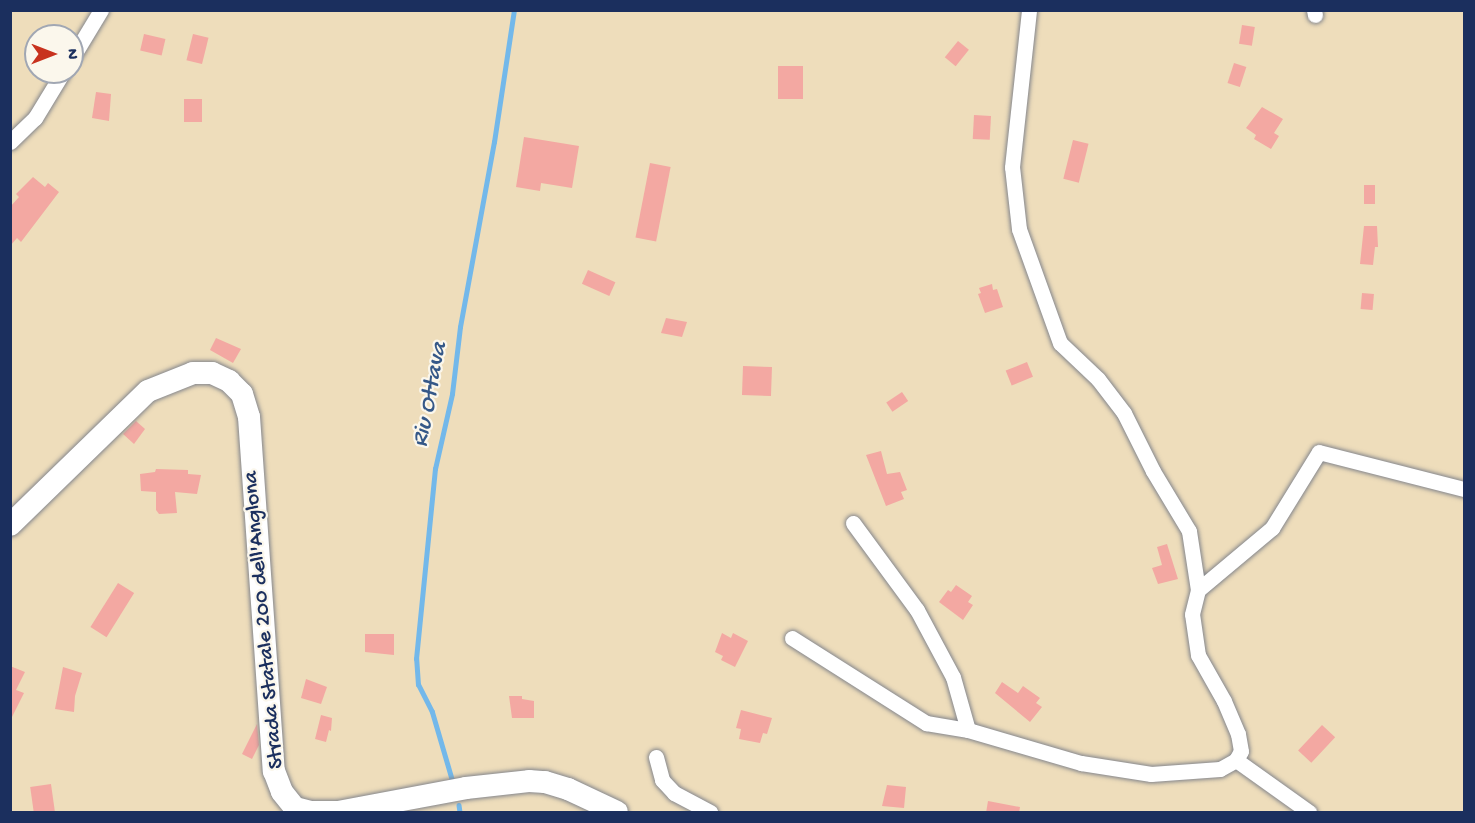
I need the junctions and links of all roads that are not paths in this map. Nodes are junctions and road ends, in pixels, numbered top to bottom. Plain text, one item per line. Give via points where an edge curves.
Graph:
1 (101, 10) edge
2 (1029, 10) edge
3 (84, 38) edge
4 (56, 84) edge
5 (10, 142) edge
6 (1464, 489) edge
7 (853, 523) dead end
8 (10, 525) edge
9 (1198, 590) junction
10 (792, 638) dead end
11 (968, 730) junction
12 (656, 757) dead end
13 (1236, 760) junction
14 (617, 813) edge
15 (710, 813) edge
16 (1309, 813) edge

1 - 3 street
2 - 9 street via 1012,167 1019,228 1060,343 1098,379 1124,413 1189,531
4 - 5 street via 35,118
6 - 9 street via 1319,452 1272,528
7 - 11 street via 917,610 953,677
8 - 14 main road, Strada Statale 200 dell'Anglona via 148,391 193,373 212,373 229,381 242,394 249,417 274,771 282,792 295,808 338,812 466,788 545,782
9 - 13 street via 1192,614 1198,655 1238,734 1241,751
10 - 11 street via 926,723
11 - 13 street via 1081,763 1151,774 1220,769
12 - 15 street via 662,780 674,793
13 - 16 street

